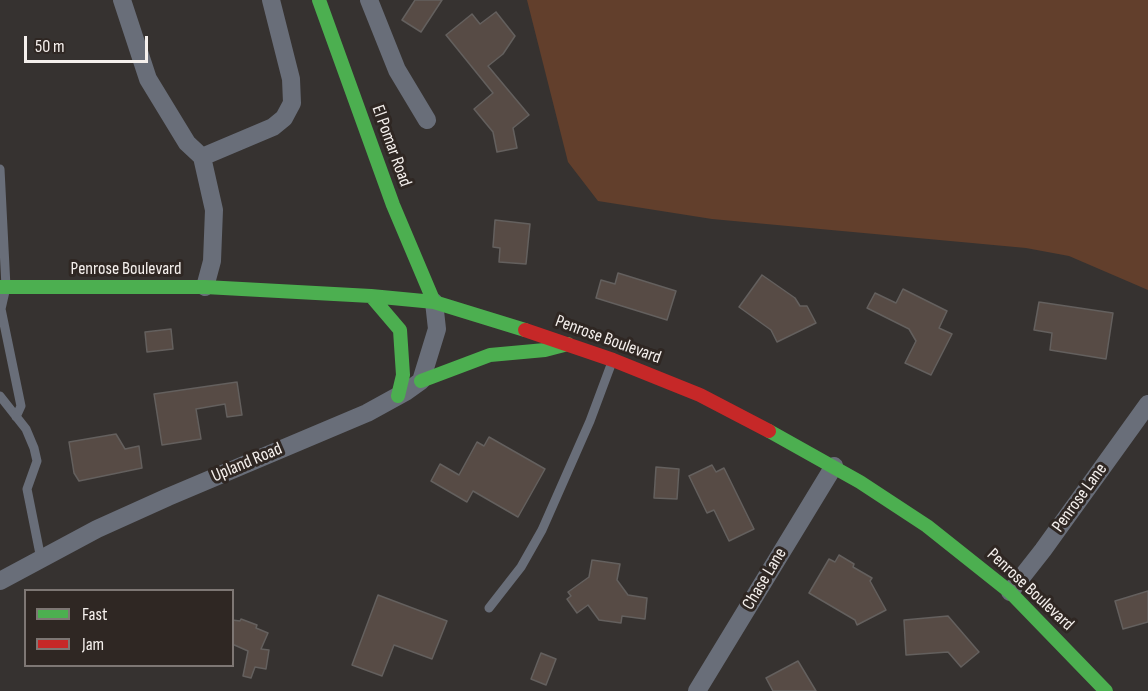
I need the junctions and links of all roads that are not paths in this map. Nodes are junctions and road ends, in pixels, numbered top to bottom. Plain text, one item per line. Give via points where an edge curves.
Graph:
1 (122, 0) edge
2 (271, 0) edge
3 (319, 0) edge
4 (369, 0) edge
5 (427, 120) dead end
6 (202, 156) junction
7 (0, 169) edge
8 (3, 287) edge
9 (205, 287) junction
10 (371, 296) junction
11 (434, 302) junction
12 (568, 343) junction
13 (613, 360) junction
14 (421, 381) junction
15 (398, 396) junction
16 (1, 402) edge
17 (1148, 404) edge
18 (16, 417) junction
19 (834, 466) junction
20 (41, 559) junction
21 (0, 581) edge
22 (1010, 592) junction
23 (489, 608) dead end
24 (697, 691) edge
25 (1106, 691) edge

1 - 6 street via 148,79 187,143
2 - 6 street via 291,79 292,103 284,118 273,127
3 - 11 street, El Pomar Road via 393,206
4 - 5 street via 398,70
6 - 9 street via 214,210 212,261
7 - 8 lane
8 - 9 street, Penrose Boulevard
8 - 18 lane via 1,309 21,406
9 - 10 street, Penrose Boulevard
10 - 11 street, Penrose Boulevard
10 - 15 street via 400,330 403,375
11 - 12 street, Penrose Boulevard
11 - 14 street via 437,329
12 - 13 street, Penrose Boulevard
12 - 14 street via 545,350 490,355
13 - 19 street, Penrose Boulevard via 700,394
13 - 23 lane via 542,530 521,567
14 - 15 street, Upland Road
15 - 20 street, Upland Road via 368,413 97,529
16 - 18 lane
17 - 22 street, Penrose Lane
18 - 20 lane via 31,436 37,461 27,489
19 - 22 street, Penrose Boulevard via 927,526
19 - 24 street, Chase Lane
20 - 21 street, Upland Road
22 - 25 street, Penrose Boulevard

